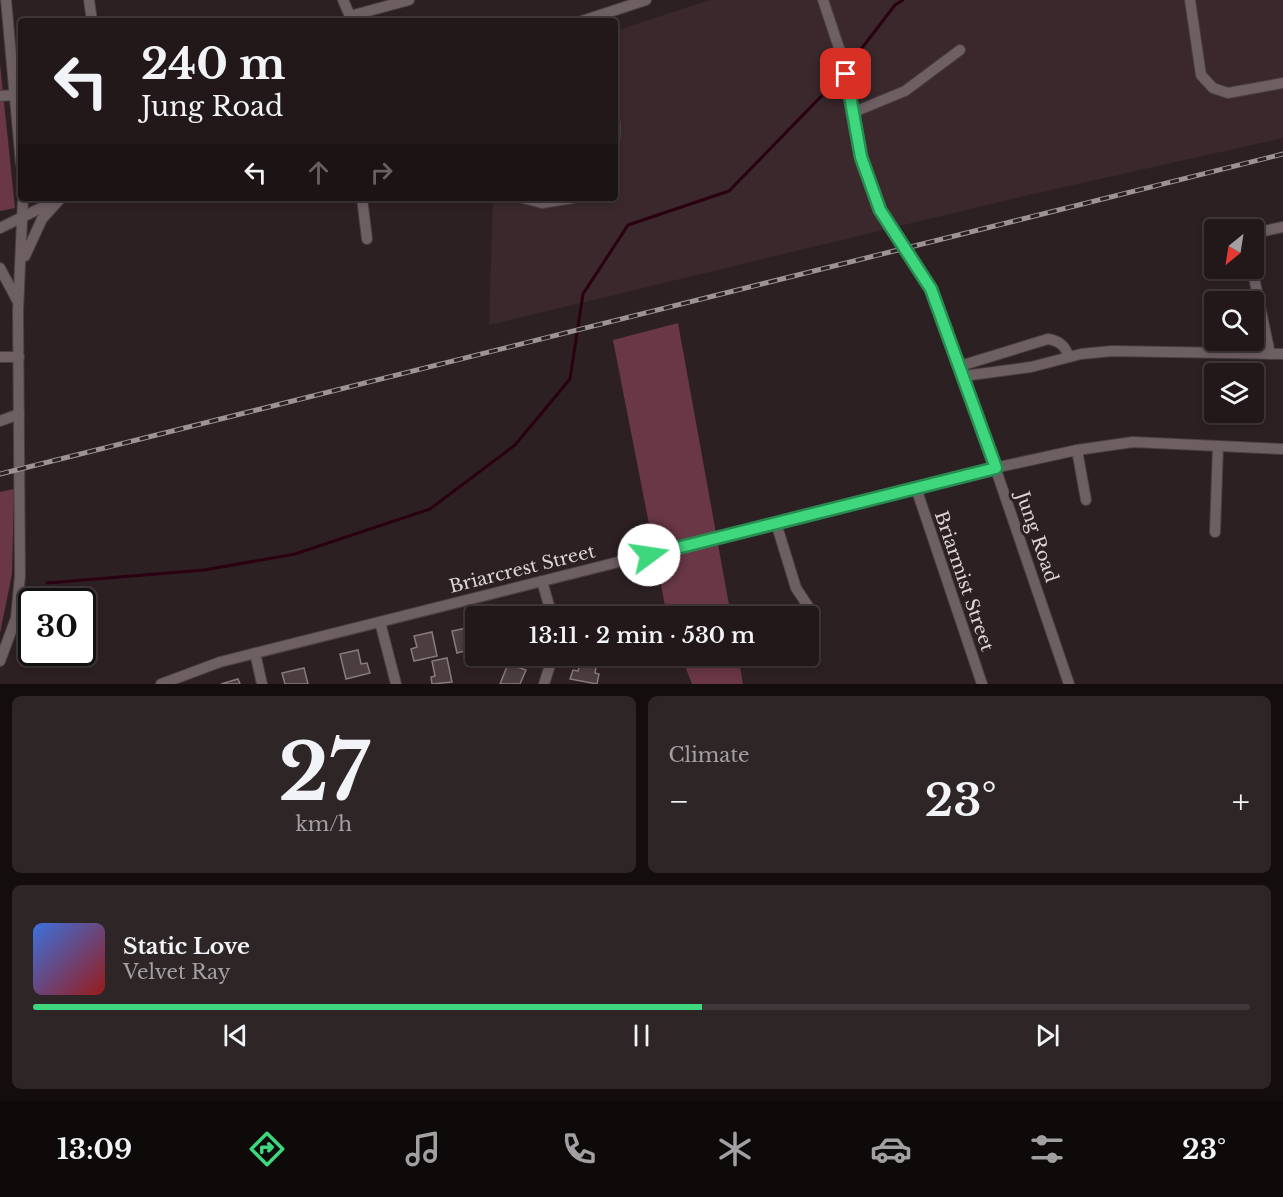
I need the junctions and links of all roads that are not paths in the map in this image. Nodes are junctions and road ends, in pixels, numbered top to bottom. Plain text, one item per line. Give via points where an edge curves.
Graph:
1 (6, 0) edge
2 (90, 0) edge
3 (343, 0) edge
4 (409, 0) edge
5 (646, 0) edge
6 (823, 0) edge
7 (1190, 0) edge
8 (92, 18) edge
9 (598, 18) edge
10 (960, 50) dead end
11 (1283, 83) edge
12 (15, 95) junction
13 (0, 96) edge
14 (854, 112) junction
15 (18, 129) edge
16 (22, 201) edge
17 (55, 201) edge
18 (58, 201) edge
19 (362, 201) edge
20 (534, 201) edge
21 (554, 201) edge
22 (22, 217) junction
23 (1283, 227) edge
24 (0, 228) edge
25 (1264, 231) edge
26 (367, 239) dead end
27 (21, 265) junction
28 (0, 268) edge
29 (1254, 279) edge
30 (19, 303) junction
31 (1270, 354) junction
32 (1283, 354) edge
33 (0, 357) edge
34 (19, 357) junction
35 (1069, 357) junction
36 (962, 371) junction
37 (19, 414) junction
38 (0, 421) edge
39 (1218, 446) junction
40 (1283, 449) edge
41 (1077, 450) junction
42 (996, 468) junction
43 (916, 488) junction
44 (1086, 500) dead end
45 (776, 523) junction
46 (1215, 532) dead end
47 (542, 581) junction
48 (549, 606) edge
49 (808, 606) edge
50 (380, 622) junction
51 (255, 653) junction
52 (0, 661) edge
53 (550, 666) edge
54 (161, 684) edge
55 (262, 684) edge
56 (396, 684) edge
57 (544, 684) edge
58 (982, 684) edge
59 (1069, 684) edge

1 - 12 street
2 - 8 street
3 - 4 street via 350,16
5 - 9 street
6 - 14 street, Jung Road via 843,60
7 - 11 street via 1201,75 1213,88 1228,93
10 - 14 street via 905,91
12 - 13 street
12 - 15 street
14 - 36 street, Jung Road via 861,157 880,210 931,289
16 - 22 street
17 - 22 street
18 - 27 street via 42,219
19 - 26 street
20 - 21 street
22 - 24 street
22 - 27 street
23 - 25 street
27 - 30 street
28 - 30 street
29 - 31 street
30 - 34 street
31 - 32 street
31 - 35 street via 1112,351
33 - 34 street
34 - 37 street
35 - 36 street via 1031,367
35 - 36 street via 1058,341 1048,339
36 - 42 street, Jung Road
37 - 38 street
37 - 52 street via 20,576 15,618
39 - 40 street, Briarcrest Street
39 - 41 street, Briarcrest Street via 1133,442
39 - 46 street
41 - 42 street, Briarcrest Street
41 - 44 street
42 - 43 street, Briarcrest Street
42 - 59 street, Jung Road
43 - 45 street, Briarcrest Street
43 - 58 street, Briarmist Street
45 - 47 street, Briarcrest Street
45 - 49 street via 796,588
47 - 48 street
47 - 50 street, Briarcrest Street
50 - 51 street, Briarcrest Street
50 - 56 street
51 - 54 street, Briarcrest Street
51 - 55 street
53 - 57 street

